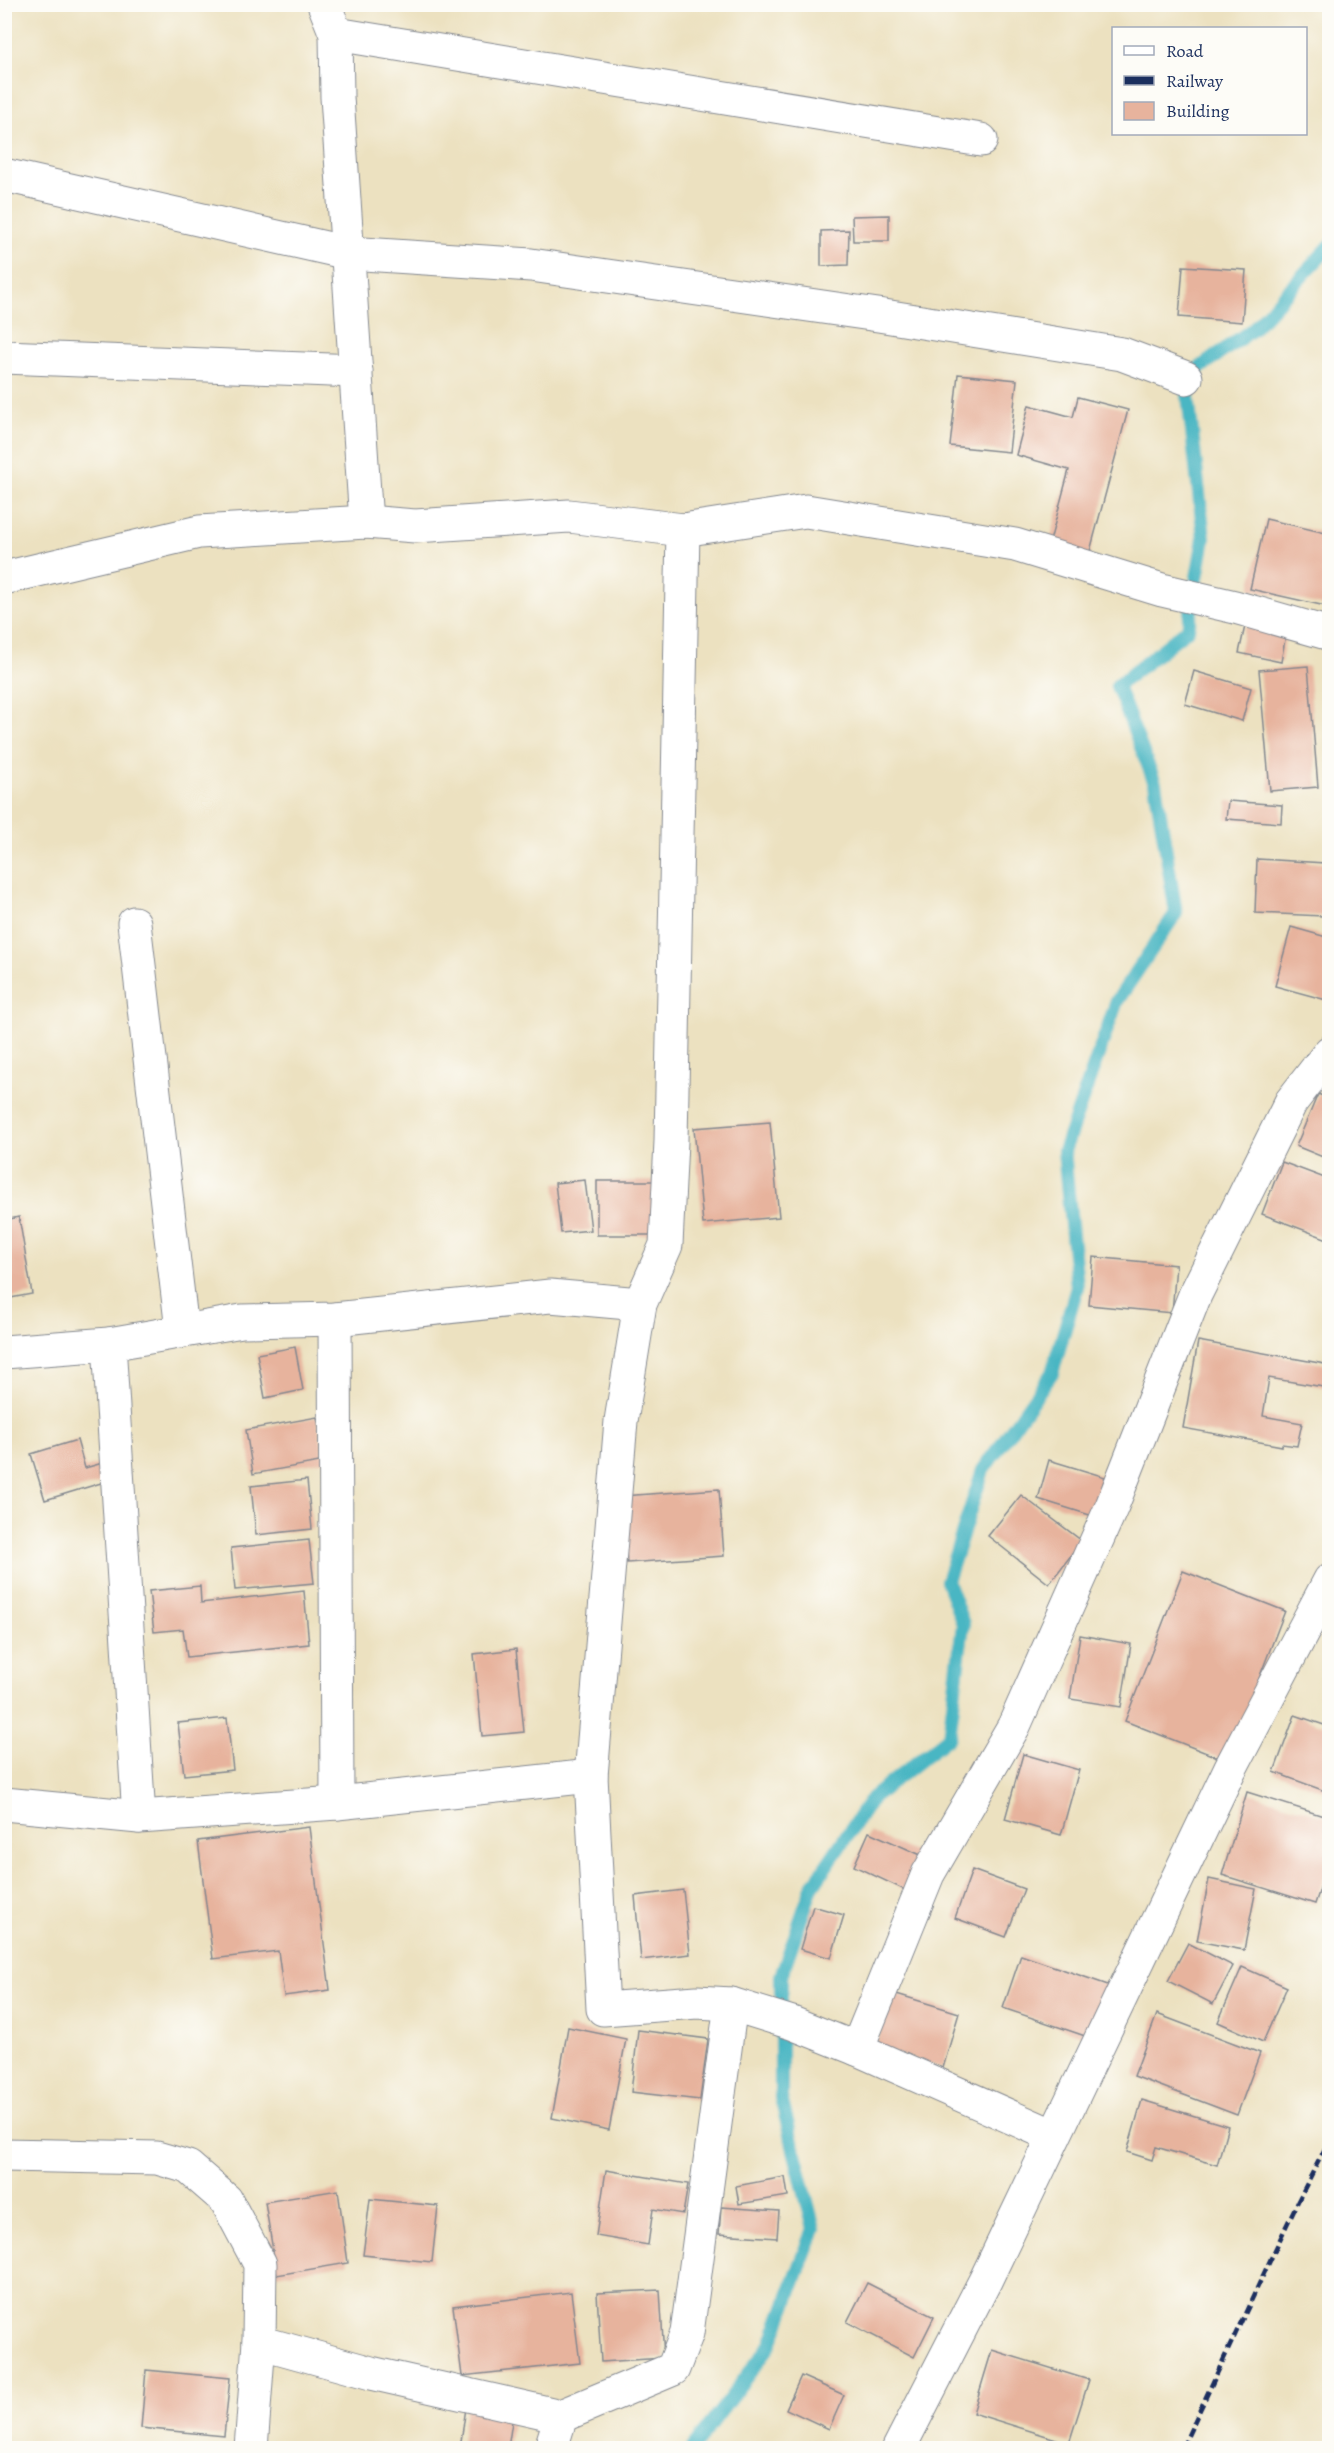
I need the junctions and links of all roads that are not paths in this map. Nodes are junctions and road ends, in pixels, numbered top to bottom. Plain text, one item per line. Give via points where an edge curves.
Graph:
1 (330, 19) edge
2 (981, 140) dead end
3 (4, 175) edge
4 (348, 253) junction
5 (4, 357) edge
6 (356, 371) junction
7 (1186, 378) dead end
8 (366, 522) junction
9 (683, 530) junction
10 (4, 578) edge
11 (1329, 634) edge
12 (134, 923) dead end
13 (1329, 1052) edge
14 (640, 1304) junction
15 (335, 1319) junction
16 (182, 1330) junction
17 (109, 1344) junction
18 (4, 1352) edge
19 (1329, 1580) edge
20 (591, 1776) junction
21 (337, 1803) junction
22 (4, 1804) edge
23 (140, 1817) junction
24 (740, 2007) junction
25 (857, 2049) junction
26 (1054, 2136) junction
27 (4, 2155) edge
28 (259, 2342) junction
29 (561, 2416) junction
30 (251, 2448) edge
31 (551, 2448) edge
32 (899, 2448) edge

1 - 2 street
1 - 4 street
3 - 4 street
4 - 6 street
4 - 7 street via 531,265 878,315 1122,354
5 - 6 street
6 - 8 street
8 - 9 street via 415,526 569,516
8 - 10 street via 199,532
9 - 11 street via 806,511 1015,545 1162,590
9 - 14 street via 666,1245
12 - 16 street
13 - 25 street via 1291,1102 1195,1294 1112,1506 1014,1726 928,1874
14 - 15 street via 550,1296
14 - 20 street via 621,1421
15 - 16 street via 242,1321
15 - 21 street
16 - 17 street
17 - 18 street
17 - 23 street
19 - 26 street via 1230,1769
20 - 21 street
20 - 24 street via 603,2009 697,2002
21 - 23 street
22 - 23 street
24 - 25 street
24 - 29 street via 687,2333 673,2368
25 - 26 street
26 - 32 street
27 - 28 street via 157,2158 188,2167 226,2200 260,2264
28 - 29 street via 371,2373
28 - 30 street
29 - 31 street

